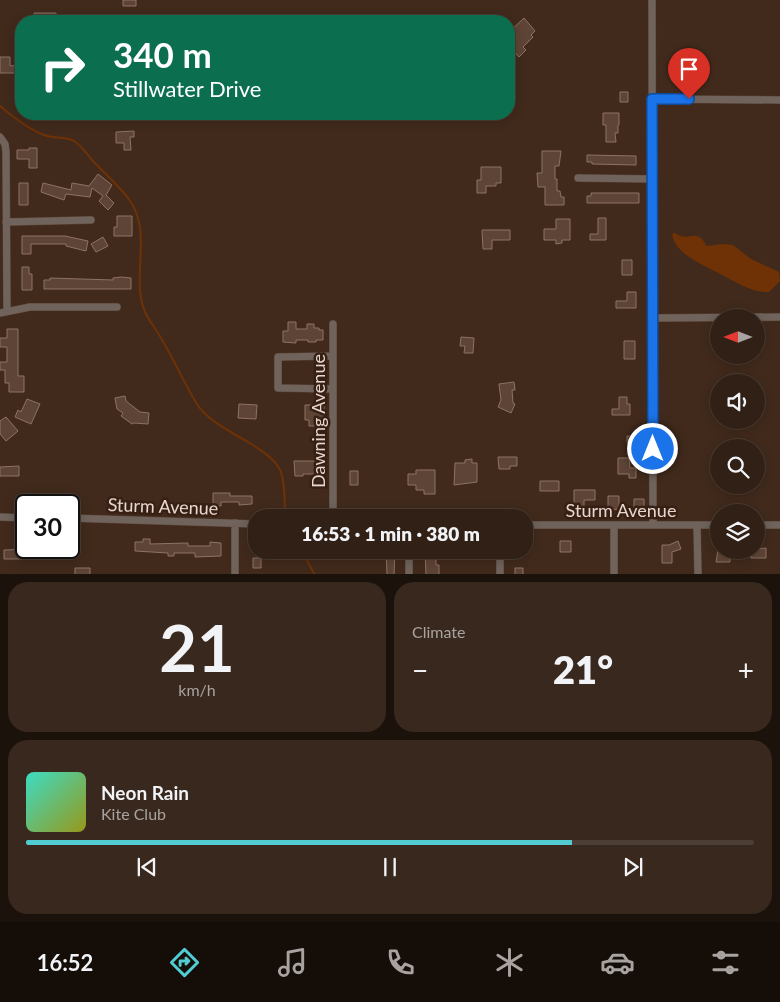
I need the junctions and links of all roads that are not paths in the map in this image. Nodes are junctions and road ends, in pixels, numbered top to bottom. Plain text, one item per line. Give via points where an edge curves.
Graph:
1 (652, 0) edge
2 (652, 99) junction
3 (780, 100) edge
4 (1, 138) edge
5 (578, 178) dead end
6 (652, 178) junction
7 (91, 220) dead end
8 (6, 222) junction
9 (117, 307) dead end
10 (4, 312) edge
11 (780, 317) edge
12 (652, 318) junction
13 (333, 324) dead end
14 (332, 356) junction
15 (332, 389) junction
16 (333, 509) edge
17 (0, 517) edge
18 (15, 518) edge
19 (80, 518) edge
20 (235, 523) junction
21 (248, 524) edge
22 (533, 525) edge
23 (614, 525) junction
24 (653, 525) junction
25 (697, 525) junction
26 (710, 525) edge
27 (765, 525) edge
28 (780, 525) edge
29 (409, 559) edge
30 (500, 559) edge
31 (235, 574) edge
32 (409, 574) edge
33 (500, 574) edge
34 (614, 574) edge
35 (698, 574) edge

1 - 2 street
2 - 3 street
2 - 6 street
4 - 8 street via 6,152
5 - 6 street
6 - 12 street
7 - 8 street
8 - 10 street
9 - 10 street via 44,306
11 - 12 street
12 - 24 street
13 - 14 street, Dawning Avenue
14 - 15 street, Dawning Avenue
14 - 15 street via 278,357 278,388
15 - 16 street, Dawning Avenue
17 - 18 street
19 - 20 street, Sturm Avenue
20 - 21 street, Sturm Avenue
20 - 31 street
22 - 23 street, Sturm Avenue
23 - 24 street, Sturm Avenue
23 - 34 street
24 - 25 street, Sturm Avenue
25 - 26 street, Sturm Avenue
25 - 35 street
27 - 28 street
29 - 32 street
30 - 33 street

